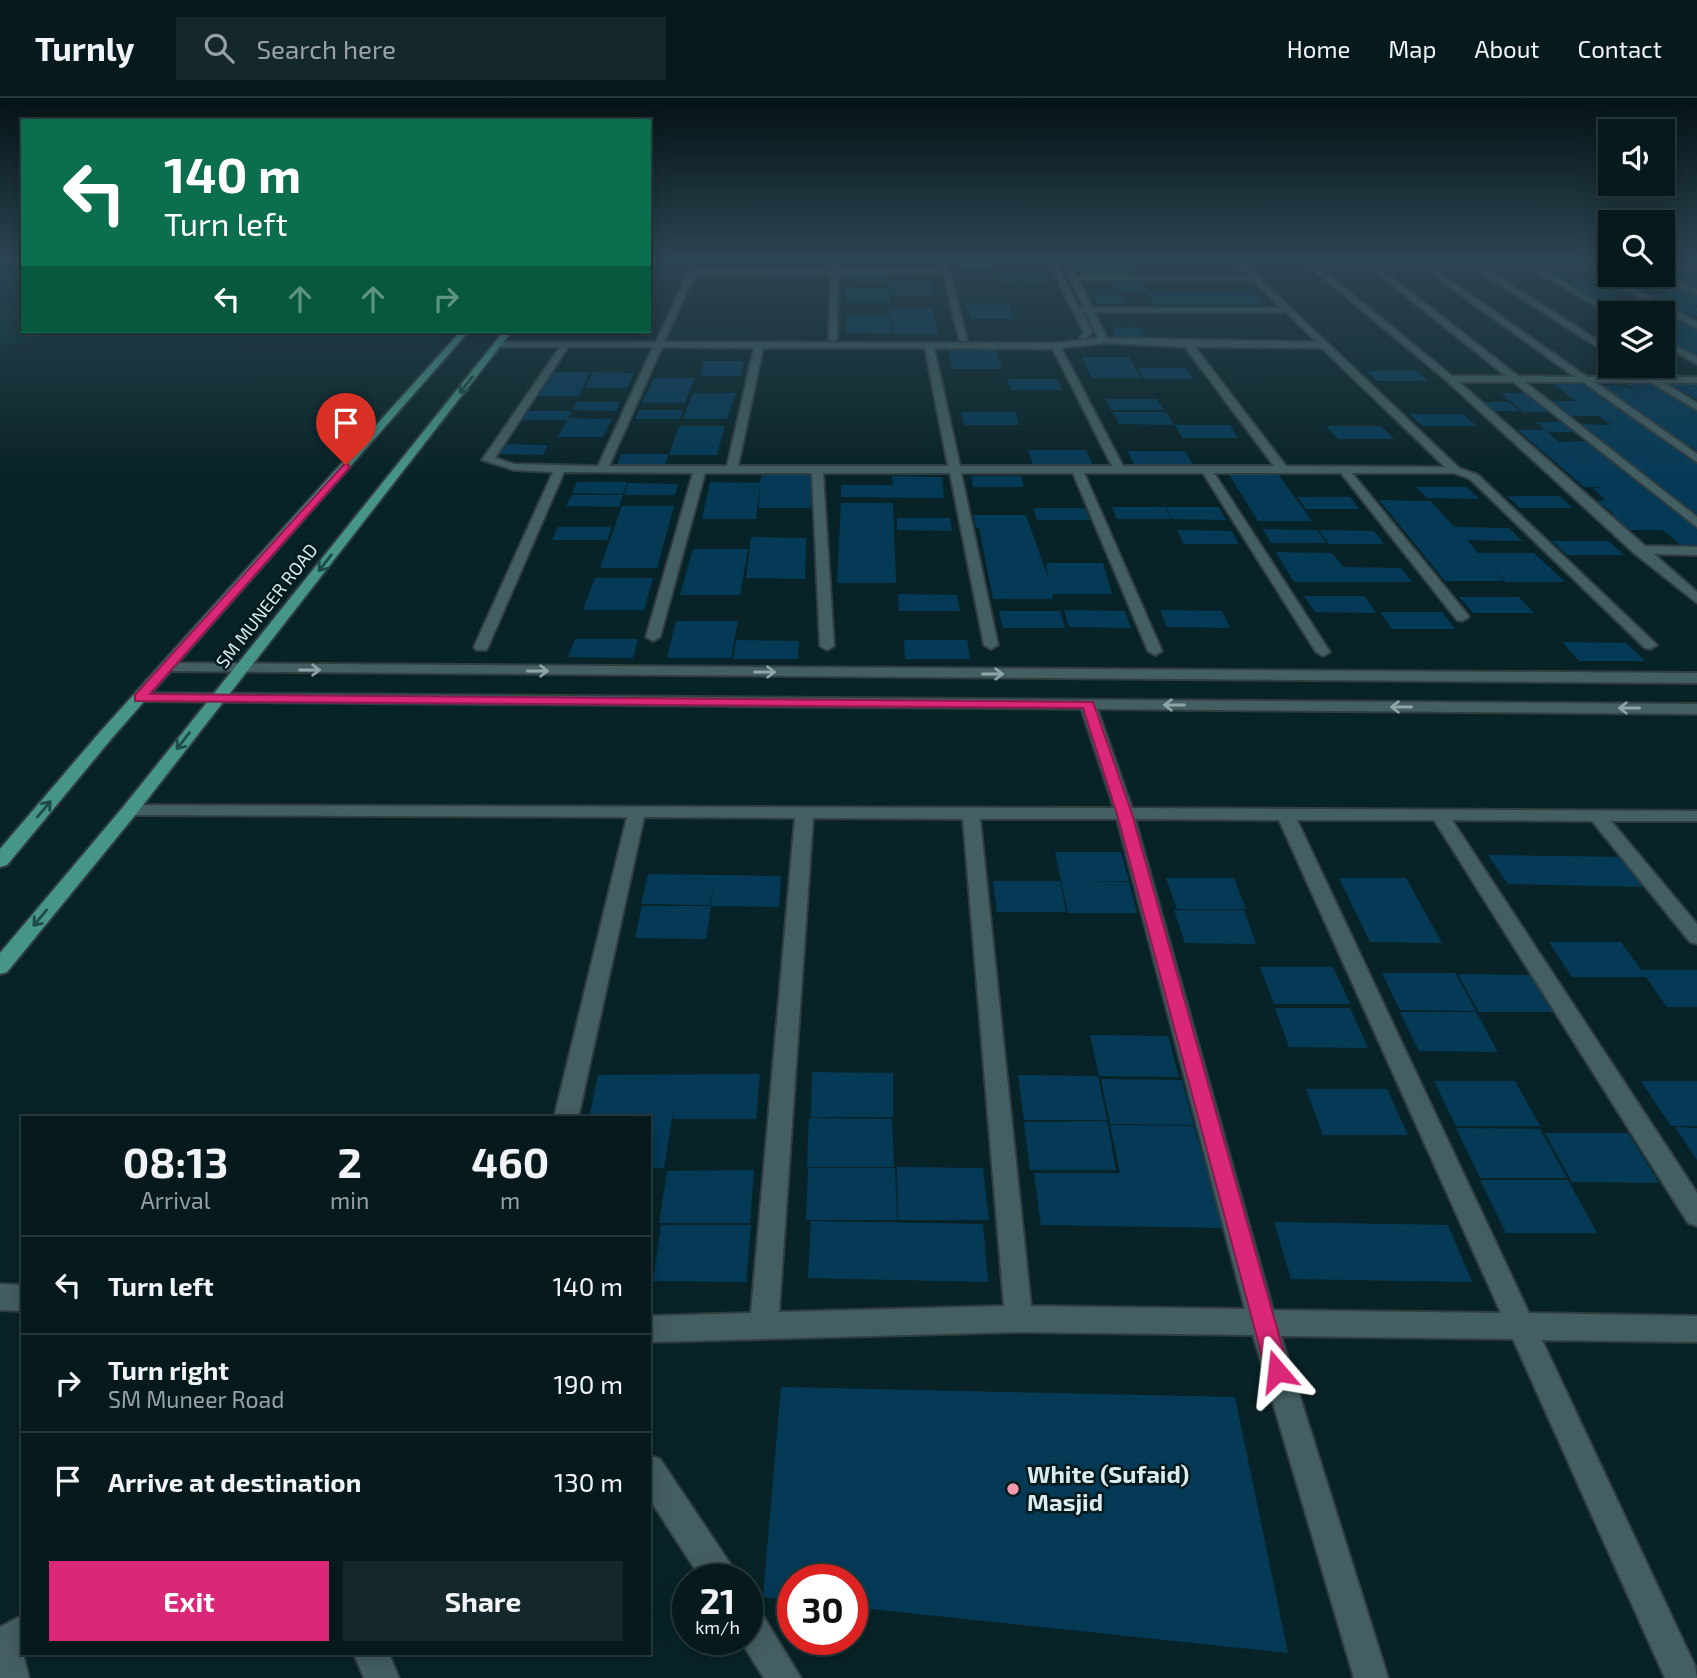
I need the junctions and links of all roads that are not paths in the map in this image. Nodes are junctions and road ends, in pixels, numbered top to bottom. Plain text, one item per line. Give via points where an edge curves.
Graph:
1 (664, 332) edge
2 (833, 332) edge
3 (961, 332) edge
4 (1088, 332) edge
5 (1100, 332) edge
6 (1309, 332) edge
7 (1393, 332) edge
8 (1455, 332) edge
9 (1518, 332) edge
10 (1579, 332) edge
11 (463, 333) edge
12 (503, 337) edge
13 (833, 339) junction
14 (963, 339) junction
15 (1079, 339) junction
16 (660, 341) junction
17 (1104, 341) junction
18 (566, 344) junction
19 (1188, 344) junction
20 (1598, 344) edge
21 (759, 345) junction
22 (929, 345) junction
23 (1323, 345) junction
24 (1056, 346) junction
25 (1675, 348) edge
26 (1697, 360) edge
27 (1450, 379) junction
28 (1513, 379) junction
29 (1583, 379) junction
30 (1653, 379) junction
31 (1697, 380) edge
32 (1697, 407) edge
33 (1697, 459) edge
34 (953, 468) junction
35 (1077, 468) junction
36 (1118, 468) junction
37 (1205, 468) junction
38 (1281, 468) junction
39 (560, 469) junction
40 (602, 469) junction
41 (699, 469) junction
42 (732, 469) junction
43 (817, 469) junction
44 (1343, 469) junction
45 (1455, 470) junction
46 (1697, 523) edge
47 (1639, 550) junction
48 (1697, 551) edge
49 (1697, 599) edge
50 (1462, 617) dead end
51 (653, 637) dead end
52 (991, 645) dead end
53 (1650, 645) dead end
54 (827, 646) dead end
55 (481, 647) dead end
56 (1155, 651) dead end
57 (1323, 653) dead end
58 (167, 668) junction
59 (242, 669) junction
60 (1697, 678) edge
61 (139, 698) junction
62 (217, 698) junction
63 (1088, 705) junction
64 (1697, 709) edge
65 (130, 810) junction
66 (637, 811) junction
67 (971, 813) junction
68 (804, 814) junction
69 (1125, 814) junction
70 (1285, 814) junction
71 (1439, 815) junction
72 (1597, 816) junction
73 (1697, 816) edge
74 (0, 861) edge
75 (1697, 937) edge
76 (0, 967) edge
77 (566, 1116) edge
78 (1697, 1215) edge
79 (0, 1297) edge
80 (21, 1298) edge
81 (1019, 1319) junction
82 (1262, 1320) junction
83 (764, 1324) junction
84 (1518, 1326) junction
85 (651, 1329) edge
86 (1697, 1329) edge
87 (651, 1473) edge
88 (711, 1564) edge
89 (9, 1641) edge
90 (763, 1646) edge
91 (372, 1655) edge
92 (12, 1678) edge
93 (383, 1678) edge
94 (784, 1678) edge
95 (1371, 1678) edge
96 (1683, 1678) edge

1 - 16 street
2 - 13 street
3 - 14 street
4 - 15 street
5 - 17 street
6 - 23 street
7 - 27 street
8 - 28 street
9 - 29 street
10 - 20 street
11 - 58 main road, SM MUNEER ROAD
12 - 16 street
12 - 18 street
12 -> 59 main road, SM MUNEER ROAD
13 - 14 street
13 - 16 street
14 - 15 street
15 - 17 street
16 - 18 street
16 - 21 street
16 - 40 street
17 - 19 street
17 - 24 street
18 - 39 street via 488,460 514,467
19 - 23 street
19 - 38 street
21 - 22 street
21 - 42 street
22 - 24 street
22 - 34 street
23 - 45 street
24 - 36 street
25 - 26 street
27 - 28 street
27 - 47 street
28 - 29 street
28 - 46 street
29 - 30 street
29 - 33 street
30 - 31 street
30 - 32 street
34 - 35 street
34 - 43 street
34 - 52 street
35 - 36 street
35 - 56 street
36 - 37 street
37 - 38 street
37 - 57 street
38 - 44 street
39 - 40 street
39 - 55 street
40 - 41 street
41 - 42 street
41 - 51 street
42 - 43 street
43 - 54 street
44 - 45 street
44 - 50 street
45 - 53 street via 1474,477
47 - 48 street
47 - 49 street
58 - 59 street
58 - 61 main road, SM MUNEER ROAD
59 -> 60 street
59 - 62 main road, SM MUNEER ROAD
61 - 62 street
74 -> 61 main road, SM MUNEER ROAD
62 - 63 street
62 -> 65 main road, SM MUNEER ROAD
64 -> 63 street
63 - 69 street
65 - 66 street
65 -> 76 main road, SM MUNEER ROAD
66 - 68 street
66 - 77 street
67 - 68 street
67 - 69 street
67 - 81 street
68 - 83 street
69 - 70 street
69 - 82 street
70 - 71 street
70 - 84 street
71 - 72 street
71 - 78 street
72 - 73 street
72 - 75 street
79 - 80 street
81 - 82 street
81 - 83 street
82 - 84 street
82 - 95 street
83 - 85 street
84 - 86 street
84 - 96 street
87 - 88 street
89 - 92 street
90 - 94 street
91 - 93 street

